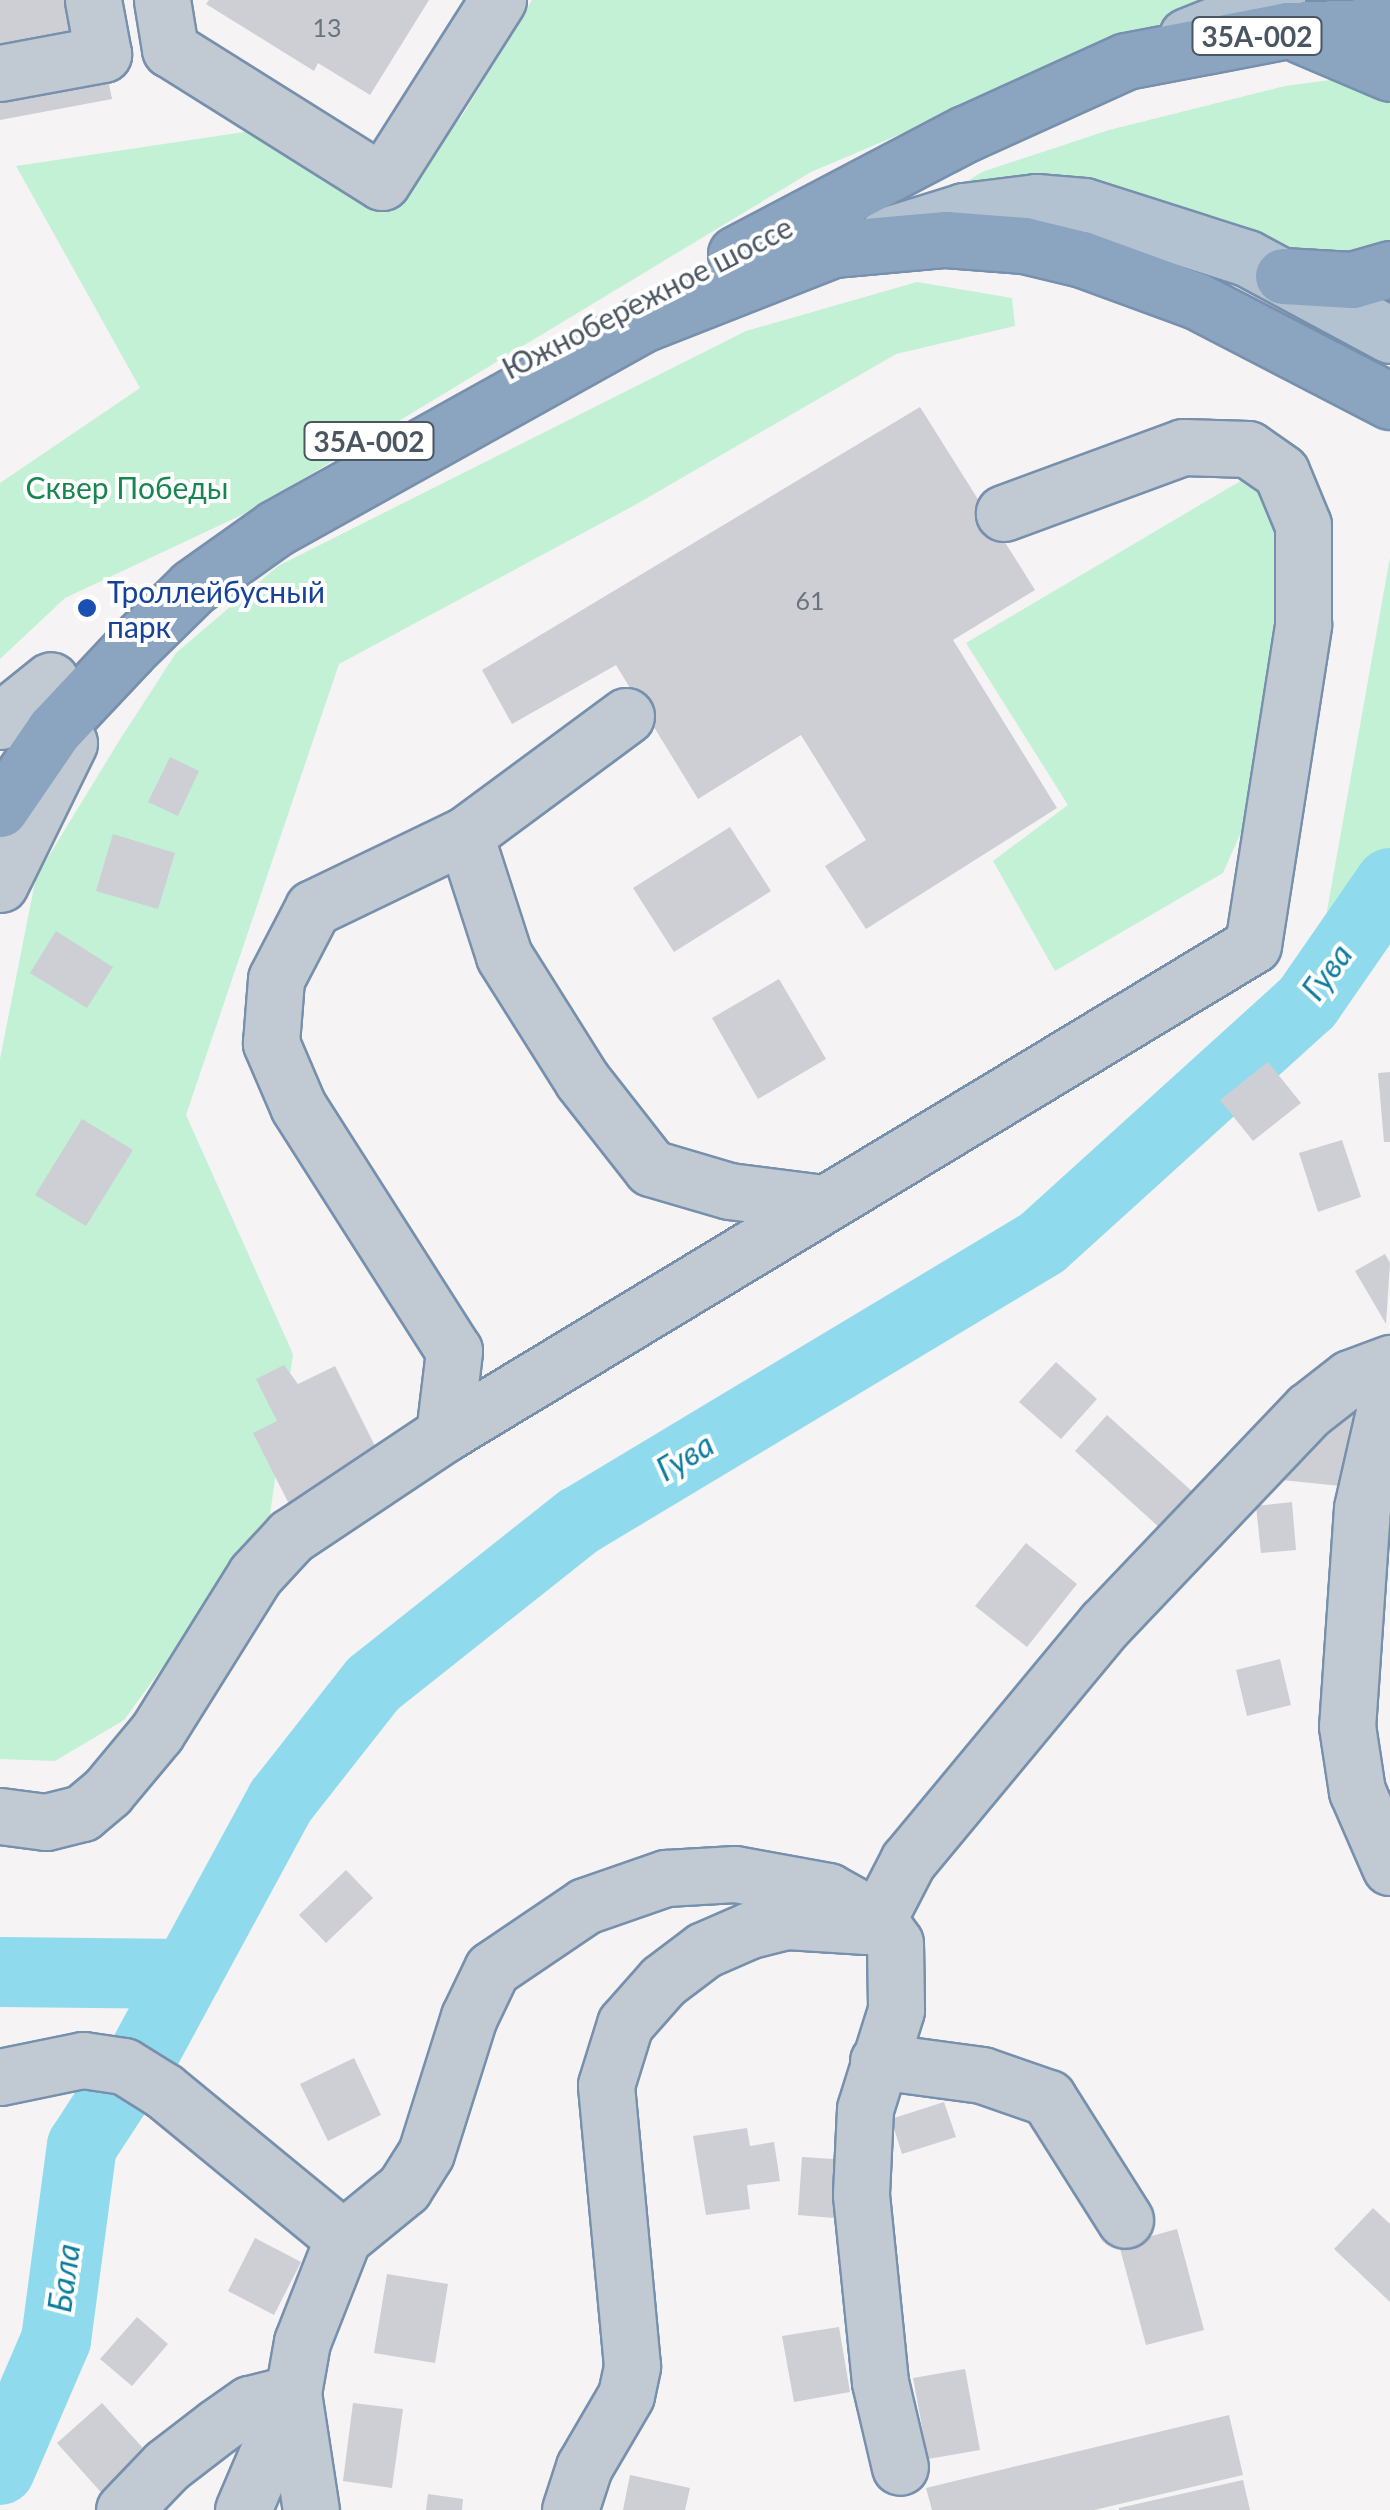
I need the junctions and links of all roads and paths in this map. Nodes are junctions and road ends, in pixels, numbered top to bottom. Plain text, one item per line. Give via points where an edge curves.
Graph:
1 (498, 0) edge
2 (1282, 15) edge
3 (165, 17) edge
4 (104, 23) edge
5 (1390, 26) edge
6 (0, 73) edge
7 (1390, 73) edge
8 (860, 244) junction
9 (1390, 268) edge
10 (1283, 276) junction
11 (1390, 335) edge
12 (1390, 401) edge
13 (1004, 513) dead end
14 (129, 650) junction
15 (51, 680) junction
16 (626, 716) dead end
17 (0, 721) edge
18 (0, 751) edge
19 (0, 809) edge
20 (465, 835) junction
21 (0, 884) edge
22 (824, 1203) junction
23 (1390, 1363) edge
24 (1390, 1385) edge
25 (444, 1434) junction
26 (0, 1816) edge
27 (1390, 1867) edge
28 (878, 1919) junction
29 (878, 2062) junction
30 (0, 2077) edge
31 (1125, 2220) dead end
32 (343, 2238) junction
33 (292, 2393) junction
34 (900, 2467) dead end
35 (124, 2510) edge
36 (243, 2510) edge
37 (311, 2510) edge
38 (570, 2510) edge

1 - 3 street via 382,182 170,49
2 - 5 highway, Южнобережное шоссе / 35А-002
2 - 7 highway
2 - 15 highway, Южнобережное шоссе / 35А-002 via 1126,61 965,134 421,412 268,498 190,551
3 - 4 street
4 - 6 street via 103,54
8 - 10 main road via 964,211 1036,202 1084,206
8 - 12 highway, Южнобережное шоссе / 35А-002 via 946,238 1082,259 1197,301
8 - 14 highway, Южнобережное шоссе / 35А-002 via 787,264 640,325 433,437 276,528 193,586
9 - 10 highway via 1352,280
10 - 11 main road
13 - 22 street via 1183,447 1248,449 1281,472 1304,524 1303,624 1253,945
14 - 19 highway, Южнобережное шоссе / 35А-002 via 54,730
14 - 21 street via 46,783
15 - 17 street
15 - 18 highway, Южнобережное шоссе / 35А-002
16 - 20 street
20 - 22 street via 504,956 582,1080 651,1168 730,1191
20 - 25 street via 313,908 276,979 271,1042 298,1106 454,1351
22 - 25 street
23 - 28 street via 1350,1378 1309,1410 1104,1624 908,1861
24 - 27 street via 1362,1508 1346,1726 1357,1791
25 - 26 street via 292,1536 255,1575 157,1732 82,1813 46,1822
28 - 29 street via 895,1943 899,1983
28 - 32 street via 828,1892 735,1874 666,1878 585,1906 492,1969 468,2017 426,2153 404,2188
28 - 38 street via 866,1926 787,1921 750,1930 704,1950 625,2024 606,2085 632,2366 626,2395 584,2466
29 - 31 street via 982,2075 1048,2098
29 - 34 street via 865,2109 861,2196 880,2382
30 - 32 street via 82,2060 124,2066 164,2091
32 - 33 street via 302,2342
33 - 35 street via 250,2404 218,2426
33 - 36 street
33 - 37 street

